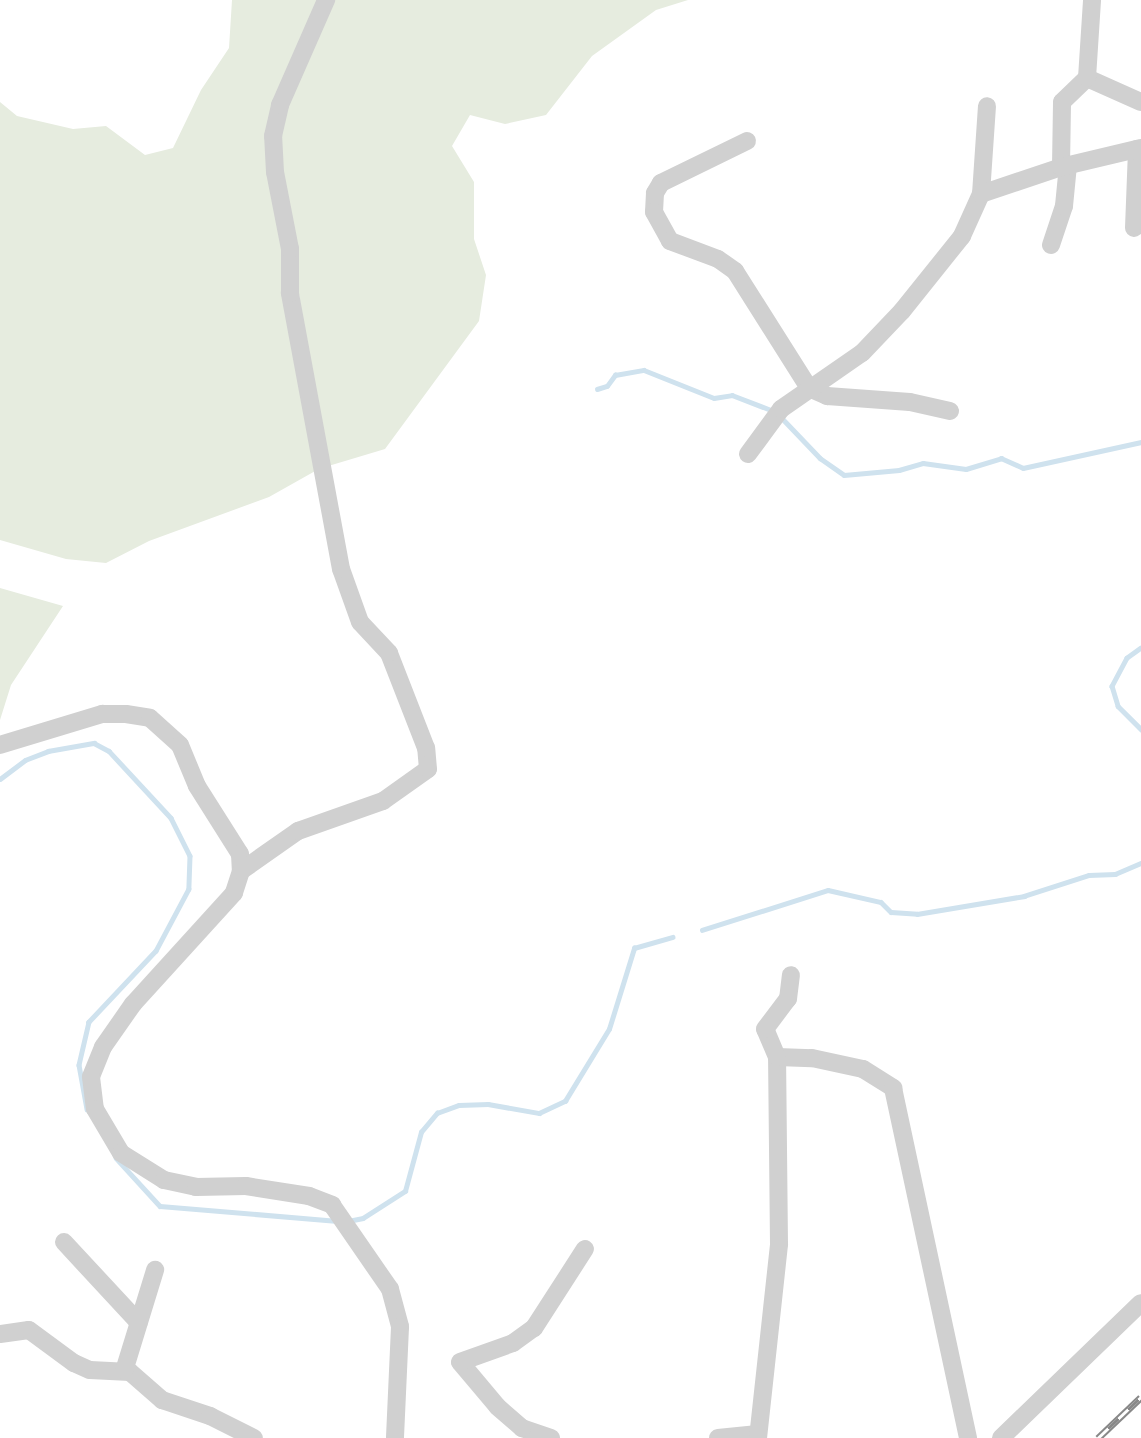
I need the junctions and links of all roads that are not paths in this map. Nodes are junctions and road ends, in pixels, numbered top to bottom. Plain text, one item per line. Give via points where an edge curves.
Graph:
1 (326, 0) edge
2 (1092, 0) edge
3 (1087, 78) junction
4 (1141, 102) edge
5 (987, 106) dead end
6 (747, 141) dead end
7 (1139, 148) edge
8 (1065, 166) junction
9 (981, 194) junction
10 (1134, 228) dead end
11 (1052, 245) dead end
12 (809, 388) junction
13 (950, 411) dead end
14 (748, 454) dead end
15 (0, 745) edge
16 (241, 871) junction
17 (791, 975) dead end
18 (777, 1057) junction
19 (64, 1242) dead end
20 (585, 1249) dead end
21 (155, 1270) dead end
22 (1141, 1303) edge
23 (139, 1323) junction
24 (0, 1334) edge
25 (124, 1371) junction
26 (758, 1436) edge
27 (254, 1438) edge
28 (395, 1438) edge
29 (551, 1438) edge
30 (718, 1438) edge
31 (968, 1438) edge
32 (1001, 1438) edge

1 - 16 street via 280,105 273,136 275,172 290,249 290,293 340,568 360,622 389,653 426,747 428,769 383,801 298,831
2 - 3 street
3 - 4 street
3 - 8 street via 1062,102
5 - 9 street
6 - 12 street via 661,183 655,193 654,212 675,246 718,260 735,271
7 - 8 street
7 - 10 street
8 - 9 street
8 - 11 street via 1064,206
9 - 12 street via 962,236 902,310 862,353
12 - 13 street via 827,396 910,402
12 - 14 street via 781,409
15 - 16 street via 102,714 150,718 180,745 197,786 240,854
16 - 28 street via 234,893 133,1004 103,1047 91,1077 96,1109 121,1153 164,1180 196,1187 257,1188 309,1196 332,1205 390,1289 400,1327
17 - 18 street via 788,999 765,1029
18 - 26 street via 779,1244
18 - 31 street via 812,1058 863,1069 893,1088
19 - 23 street
20 - 29 street via 534,1328 513,1343 460,1362 497,1406 522,1428
21 - 23 street
22 - 32 street
23 - 25 street
24 - 25 street via 29,1330 90,1370
25 - 27 street via 162,1400 210,1416
26 - 30 street

